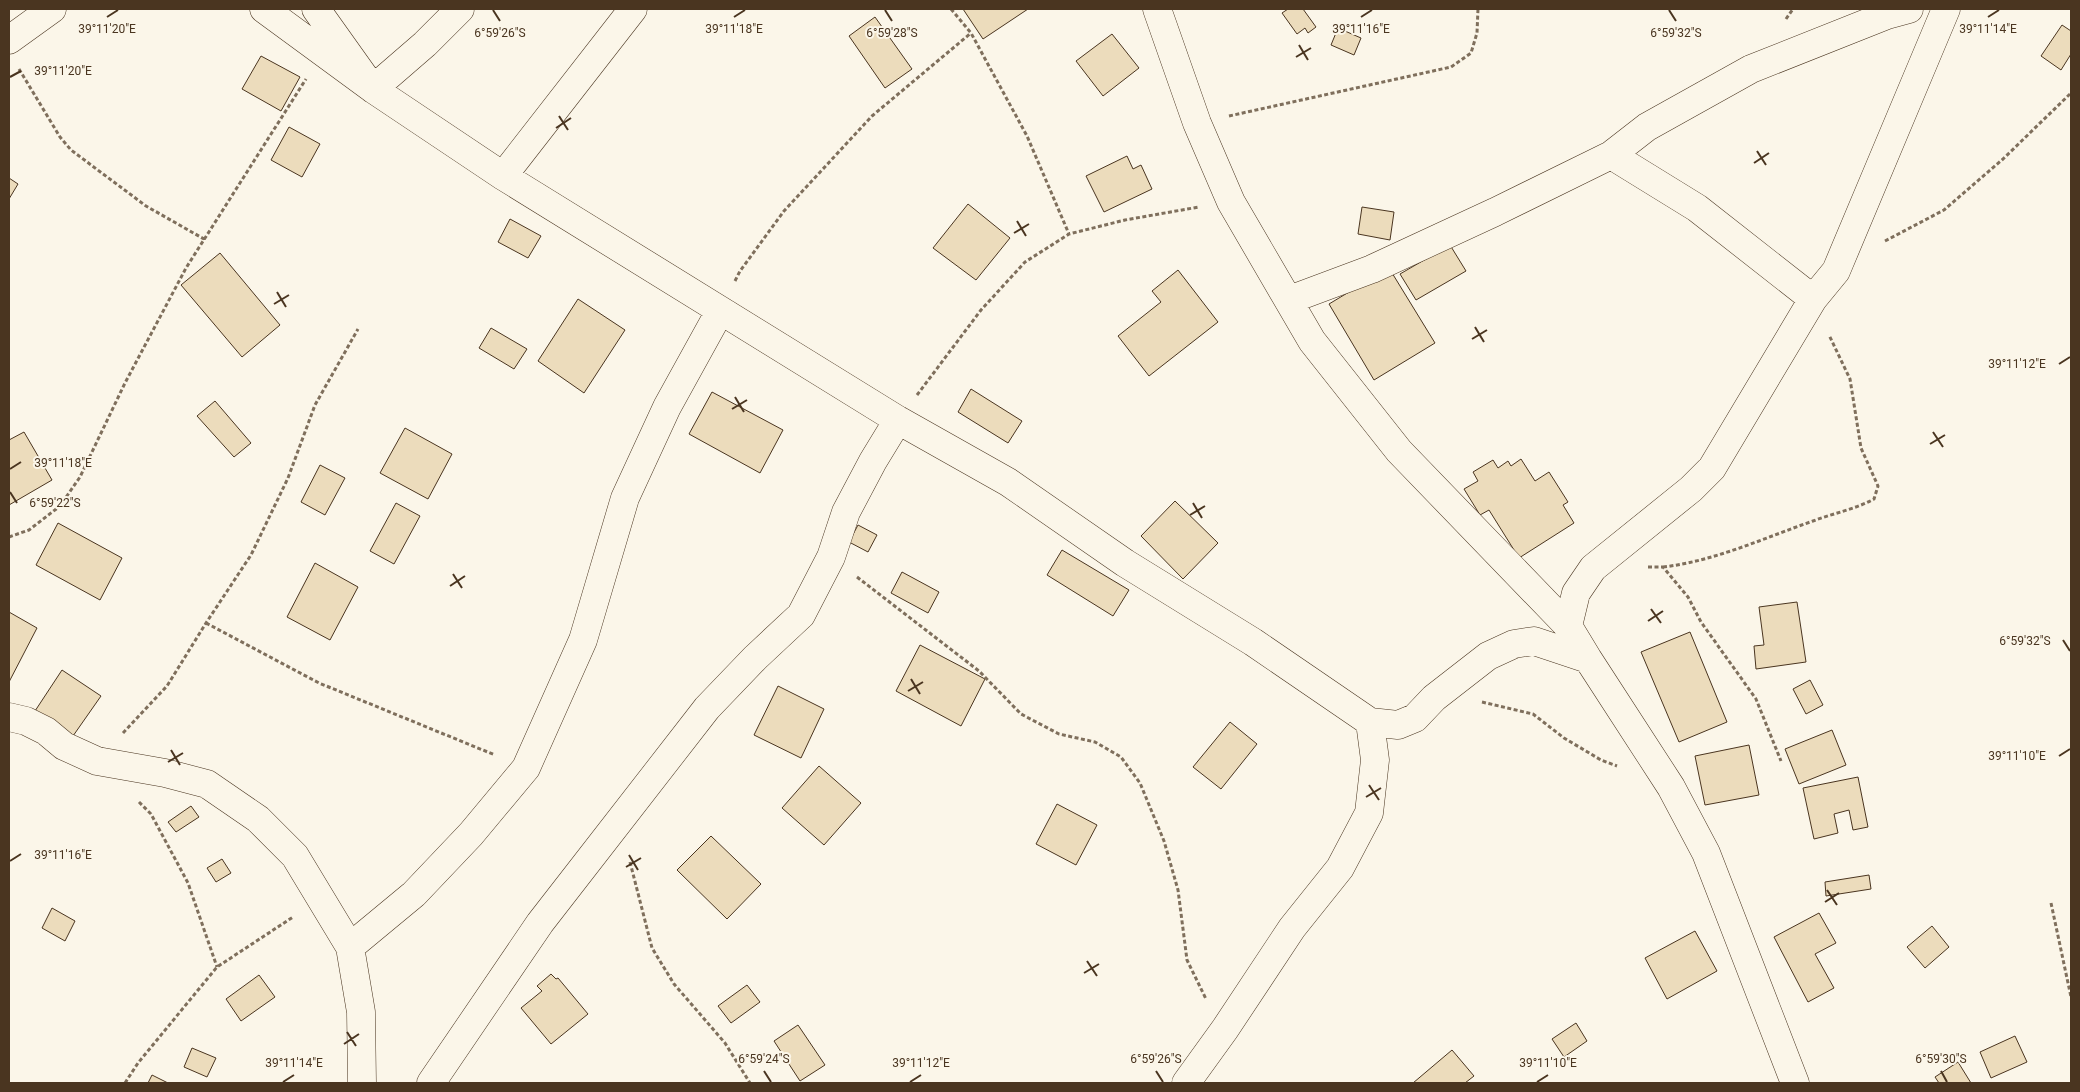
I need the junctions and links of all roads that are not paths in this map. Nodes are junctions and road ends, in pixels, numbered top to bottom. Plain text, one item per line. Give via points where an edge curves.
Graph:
1 (52, 9) edge
2 (264, 9) edge
3 (316, 9) edge
4 (460, 9) edge
5 (633, 9) edge
6 (1157, 9) edge
7 (1909, 9) edge
8 (1946, 9) edge
9 (9, 40) edge
10 (373, 89) junction
11 (1612, 155) junction
12 (503, 176) junction
13 (1813, 299) junction
14 (1290, 300) junction
15 (720, 310) junction
16 (898, 420) junction
17 (1568, 626) junction
18 (1588, 659) junction
19 (9, 717) edge
20 (1370, 722) junction
21 (350, 947) junction
22 (362, 1083) edge
23 (431, 1083) edge
24 (1186, 1083) edge
25 (1795, 1083) edge

1 - 9 street
2 - 10 street
3 - 10 street
4 - 10 street
5 - 12 street
6 - 14 street via 1197,123 1232,202
7 - 11 street via 1751,69 1647,127
8 - 13 street via 1836,271
10 - 12 street
11 - 13 street via 1697,208
11 - 14 street via 1372,269
12 - 15 street
13 - 17 street via 1712,468 1691,489 1593,568 1576,593
14 - 17 street via 1312,340 1399,451
15 - 16 street
15 - 21 street via 667,407 625,498 583,640 526,768 471,834 414,894
16 - 20 street via 1008,482 1125,563 1253,642
16 - 23 street via 846,512 831,557 801,615 707,708 540,923
17 - 18 street
18 - 20 street via 1534,642 1514,644 1488,656 1408,722 1398,726
18 - 25 street via 1671,787 1706,854
19 - 21 street via 26,721 46,731 64,746 97,761 207,784 258,819 295,856
20 - 24 street via 1375,760 1369,813 1340,868 1292,928
21 - 22 street via 361,1012

